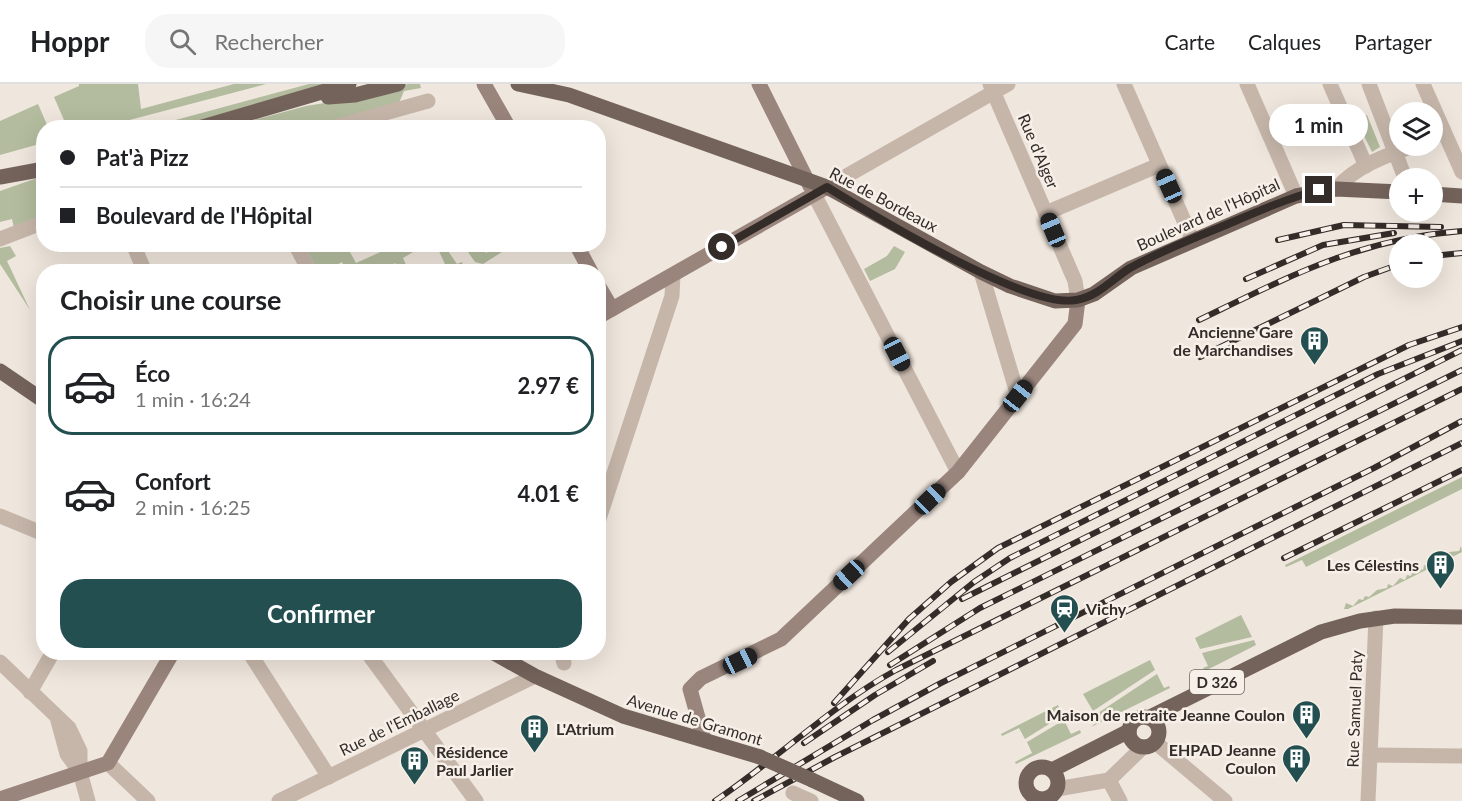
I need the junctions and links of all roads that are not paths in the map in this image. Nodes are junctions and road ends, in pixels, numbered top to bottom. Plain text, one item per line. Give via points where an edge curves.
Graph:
1 (349, 84) edge
2 (398, 84) edge
3 (484, 84) edge
4 (518, 84) edge
5 (759, 84) edge
6 (1008, 84) edge
7 (1124, 84) edge
8 (1247, 84) edge
9 (1330, 84) edge
10 (1369, 84) edge
11 (1424, 84) edge
12 (547, 86) edge
13 (992, 88) edge
14 (301, 100) junction
15 (428, 101) dead end
16 (1429, 102) edge
17 (228, 120) edge
18 (360, 120) edge
19 (504, 120) edge
20 (1389, 136) edge
21 (1443, 141) edge
22 (1389, 155) edge
23 (1159, 165) junction
24 (1366, 166) junction
25 (36, 171) edge
26 (36, 172) edge
27 (1462, 172) edge
28 (0, 177) edge
29 (805, 179) junction
30 (0, 186) edge
31 (1336, 189) junction
32 (820, 191) junction
33 (1389, 191) edge
34 (1443, 195) edge
35 (1296, 196) junction
36 (1462, 196) edge
37 (1046, 213) junction
38 (36, 225) edge
39 (0, 238) edge
40 (1192, 239) junction
41 (981, 272) junction
42 (673, 274) junction
43 (606, 299) edge
44 (1077, 300) junction
45 (612, 309) junction
46 (606, 312) edge
47 (0, 372) edge
48 (36, 395) edge
49 (1018, 396) junction
50 (958, 472) junction
51 (606, 498) edge
52 (0, 516) edge
53 (36, 531) edge
54 (1462, 617) edge
55 (1376, 618) junction
56 (48, 660) edge
57 (168, 660) edge
58 (254, 660) edge
59 (373, 660) edge
60 (506, 660) edge
61 (0, 662) edge
62 (535, 676) junction
63 (30, 692) junction
64 (424, 730) junction
65 (1144, 734) junction
66 (704, 739) junction
67 (1370, 755) junction
68 (1462, 756) edge
69 (108, 763) junction
70 (80, 772) junction
71 (329, 777) junction
72 (1109, 780) junction
73 (1048, 790) edge
74 (793, 793) dead end
75 (0, 799) edge
76 (88, 801) edge
77 (148, 801) edge
78 (279, 801) edge
79 (476, 801) edge
80 (811, 801) edge
81 (857, 801) edge
82 (1120, 801) edge
83 (1225, 801) edge
84 (1368, 801) edge

1 - 14 main road
2 - 14 main road via 355,95
3 - 19 street
4 - 12 main road
5 - 29 street
6 - 13 street
7 - 23 street
8 - 35 street
9 - 24 street
10 - 20 street
11 - 16 street
12 - 29 main road, Rue de Bordeaux
13 - 32 street
13 - 37 street, Rue d'Alger
14 - 17 main road
15 - 18 street
21 - 27 street
22 - 24 street
23 - 37 street
23 - 40 street
24 - 31 street via 1345,178
25 - 28 main road
26 - 30 main road
29 - 32 main road, Rue de Bordeaux
31 - 33 main road, Boulevard de l'Hôpital
31 - 35 main road, Boulevard de l'Hôpital
32 - 41 main road, Rue de Bordeaux
32 - 42 street
32 - 50 street
34 - 36 main road
35 - 40 main road, Boulevard de l'Hôpital
37 - 44 street, Rue d'Alger via 1075,281
38 - 39 street
40 - 44 main road, Boulevard de l'Hôpital via 1131,268 1095,294
41 - 44 main road, Rue de Bordeaux via 1050,300
41 - 49 street
42 - 45 street
42 - 51 street via 672,296
43 - 45 street
44 - 49 street via 1075,324
45 - 46 street
47 - 48 main road
49 - 50 street
50 - 66 street via 781,639 701,678 690,689
52 - 53 street
54 - 55 main road, D 326
55 - 65 main road, D 326 via 1321,632 1167,707
55 - 67 street, Rue Samuel Paty
56 - 63 street
57 - 69 street
58 - 71 street
59 - 64 street
60 - 62 main road, Avenue de Gramont
61 - 63 street
62 - 64 street, Rue de l'Emballage
62 - 66 main road, Avenue de Gramont via 654,728
63 - 70 street via 56,715 67,754
64 - 71 street, Rue de l'Emballage
64 - 79 street
65 - 72 street
65 - 73 main road
65 - 83 street
66 - 81 main road, Avenue de Gramont, bridge via 760,757
67 - 68 street
67 - 84 street, Rue Samuel Paty
69 - 70 street
69 - 77 street
70 - 75 street
70 - 76 street
71 - 78 street, Rue de l'Emballage
72 - 73 street
72 - 82 street
74 - 80 street

